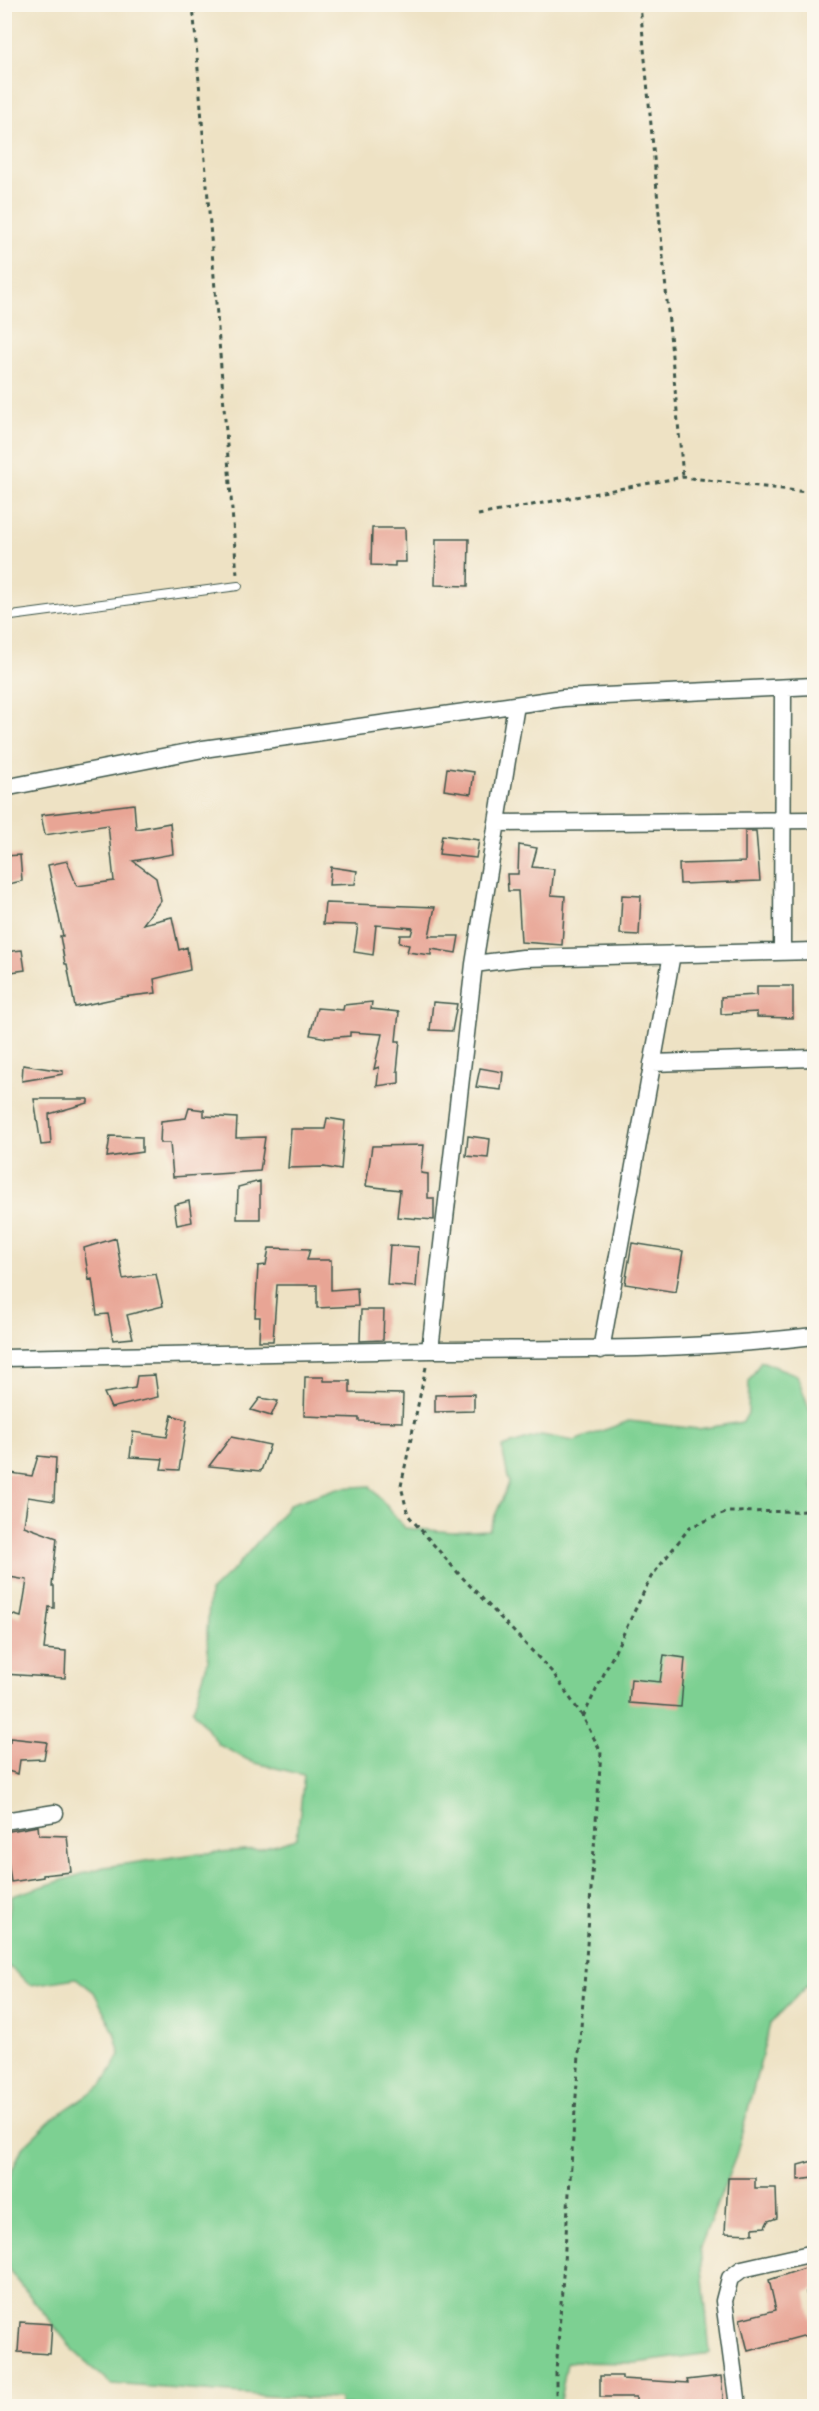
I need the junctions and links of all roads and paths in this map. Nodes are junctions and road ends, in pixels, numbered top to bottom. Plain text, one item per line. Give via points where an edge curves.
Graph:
1 (193, 4) edge
2 (640, 4) edge
3 (683, 477) junction
4 (814, 493) edge
5 (478, 515) dead end
6 (238, 586) joint
7 (4, 617) edge
8 (814, 686) edge
9 (783, 688) junction
10 (516, 705) junction
11 (4, 788) edge
12 (783, 820) junction
13 (814, 820) edge
14 (497, 824) junction
15 (782, 951) junction
16 (814, 951) edge
17 (672, 954) junction
18 (474, 964) junction
19 (814, 1058) edge
20 (652, 1063) junction
21 (814, 1336) edge
22 (430, 1350) junction
23 (601, 1350) junction
24 (4, 1358) edge
25 (814, 1511) edge
26 (583, 1717) junction
27 (55, 1813) dead end
28 (4, 1821) edge
29 (814, 2253) edge
30 (556, 2406) edge
31 (738, 2406) edge

1 - 6 path
2 - 3 path
3 - 4 path
3 - 5 path
6 - 7 lane
8 - 9 street
9 - 10 street via 563,698
9 - 12 street
10 - 11 street via 202,748
10 - 14 street
12 - 13 street
12 - 14 street
12 - 15 street
14 - 18 street
15 - 16 street
15 - 17 street
17 - 18 street via 523,957
17 - 20 street
18 - 22 street
19 - 20 street
20 - 23 street
21 - 23 street
22 - 23 street
22 - 24 street
22 - 26 path via 401,1486 408,1515 553,1673
25 - 26 path via 728,1512 690,1527 651,1577
26 - 30 path via 601,1752
27 - 28 street
29 - 31 street via 742,2268 730,2278 724,2301

